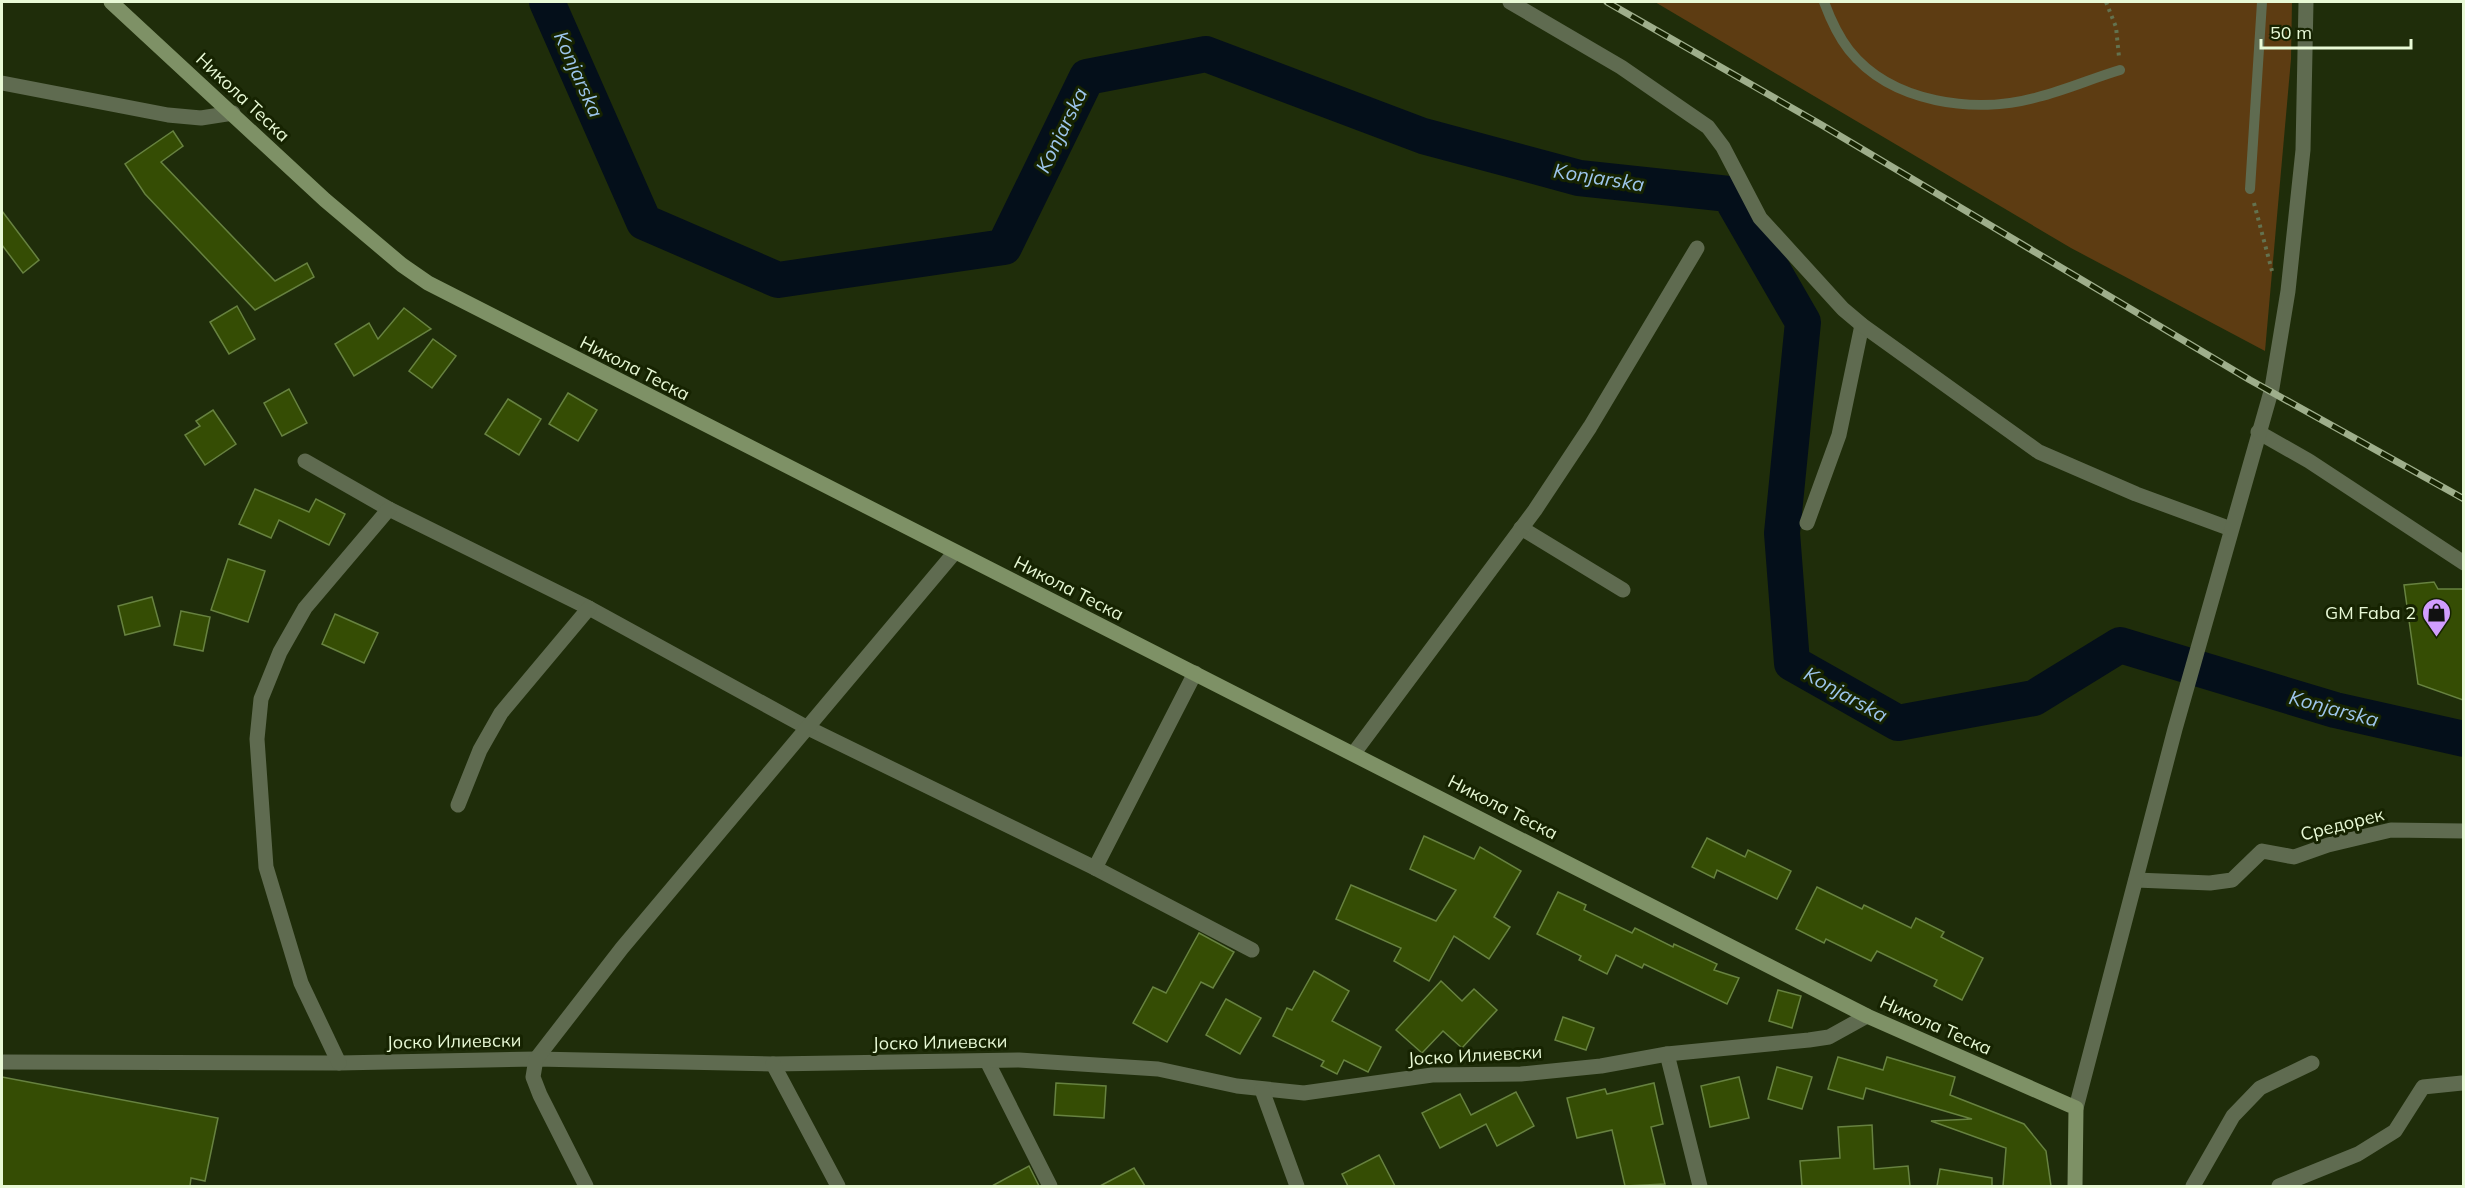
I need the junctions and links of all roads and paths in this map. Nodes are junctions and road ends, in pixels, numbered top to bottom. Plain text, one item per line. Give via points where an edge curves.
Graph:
1 (111, 2) edge
2 (1510, 2) edge
3 (1824, 2) edge
4 (2106, 2) edge
5 (2262, 2) edge
6 (2307, 2) edge
7 (2120, 70) joint
8 (2, 83) edge
9 (233, 113) junction
10 (2250, 189) joint
11 (1697, 248) dead end
12 (2288, 291) junction
13 (1862, 325) junction
14 (2258, 432) junction
15 (305, 461) dead end
16 (389, 509) junction
17 (1807, 523) dead end
18 (1521, 528) junction
19 (2231, 529) junction
20 (955, 552) junction
21 (2463, 563) edge
22 (1623, 590) dead end
23 (589, 608) junction
24 (1195, 673) junction
25 (806, 727) junction
26 (1354, 753) junction
27 (458, 805) dead end
28 (2463, 831) edge
29 (1095, 867) junction
30 (2136, 880) junction
31 (1252, 950) dead end
32 (1867, 1016) junction
33 (1667, 1054) junction
34 (536, 1059) junction
35 (987, 1061) junction
36 (2, 1062) edge
37 (339, 1063) junction
38 (2312, 1063) dead end
39 (773, 1064) junction
40 (2462, 1083) edge
41 (1262, 1090) junction
42 (2076, 1108) junction
43 (586, 1186) edge
44 (838, 1186) edge
45 (1050, 1186) edge
46 (1297, 1186) edge
47 (1700, 1186) edge
48 (2076, 1186) edge
49 (2193, 1186) edge
50 (2279, 1186) edge

1 - 9 main road, Никола Теска
2 - 13 street via 1621,67 1708,128 1723,147 1760,218
3 - 7 lane via 1848,50 1869,70 1896,89 1933,99 2002,104 2037,98
4 - 7 path via 2116,27
5 - 10 lane
6 - 12 street via 2303,150
8 - 9 street via 168,115 201,118
9 - 20 main road, Никола Теска via 325,200 428,283
10 - 12 path via 2271,271 2278,287
11 - 18 street via 1590,427
12 - 14 street via 2272,388
13 - 17 street via 1839,435
13 - 19 street via 2040,452 2136,494
14 - 19 street
14 - 21 street via 2309,461
15 - 16 street
16 - 23 street
16 - 37 street via 305,608 280,652 261,699 256,740 266,867 301,983
18 - 22 street
18 - 26 street
19 - 30 street
20 - 24 main road, Никола Теска
20 - 25 street
23 - 25 street
23 - 27 street via 501,713 480,750
24 - 26 main road, Никола Теска
24 - 29 street
25 - 29 street
25 - 34 street via 579,1001
26 - 32 main road, Никола Теска
28 - 30 street, Средорек via 2391,830 2294,857 2262,851 2232,880 2221,882
29 - 31 street
30 - 42 street
32 - 33 street, Јоско Илиевски via 1829,1037
32 - 42 main road, Никола Теска
33 - 41 street, Јоско Илиевски via 1521,1074 1432,1075 1304,1093
33 - 47 street
34 - 37 street, Јоско Илиевски
34 - 39 street, Јоско Илиевски
34 - 43 street via 533,1077 540,1095
35 - 39 street, Јоско Илиевски
35 - 41 street, Јоско Илиевски via 1134,1066
35 - 45 street
36 - 37 street, Јоско Илиевски
38 - 49 street via 2260,1088 2233,1116
39 - 44 street
40 - 50 street via 2423,1087 2395,1131 2358,1154
41 - 46 street
42 - 48 main road

